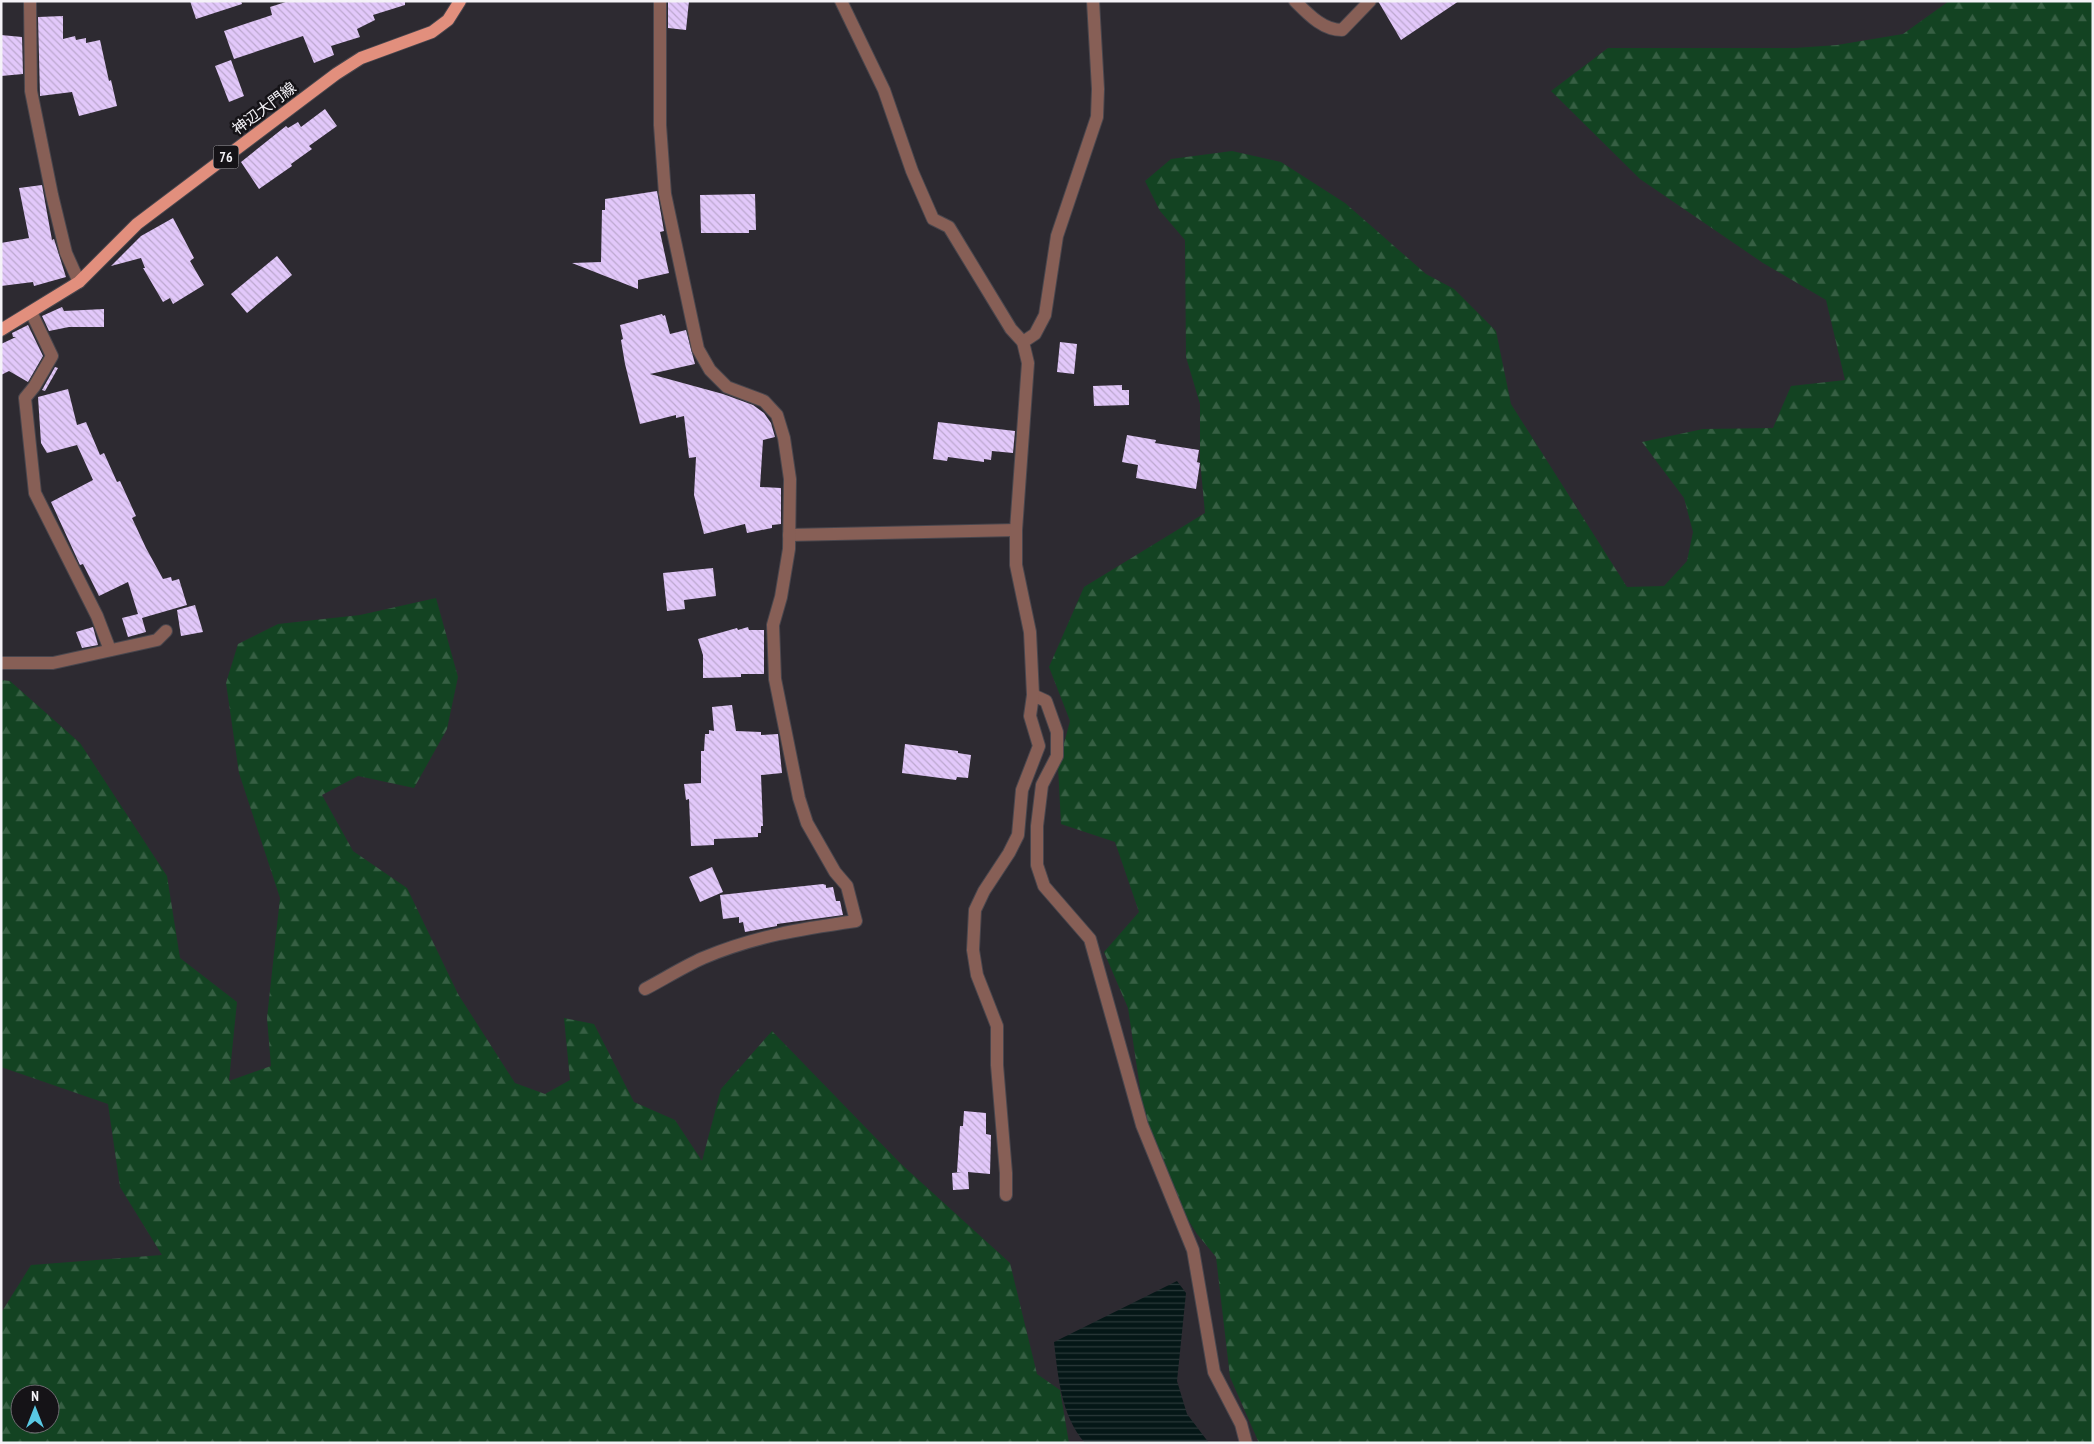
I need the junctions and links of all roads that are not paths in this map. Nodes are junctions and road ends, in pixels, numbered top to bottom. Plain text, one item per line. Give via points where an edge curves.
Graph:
1 (30, 1) edge
2 (460, 1) edge
3 (660, 1) edge
4 (841, 1) edge
5 (1093, 1) edge
6 (1295, 1) edge
7 (1370, 1) edge
8 (78, 282) junction
9 (31, 312) junction
10 (1, 330) edge
11 (1023, 342) junction
12 (1016, 530) junction
13 (789, 535) junction
14 (166, 631) dead end
15 (110, 650) junction
16 (1, 663) edge
17 (1033, 695) junction
18 (645, 990) dead end
19 (1006, 1195) dead end
20 (1246, 1443) edge

1 - 8 street via 31,91 66,253
2 - 8 main road, 神辺大門線 / 76 via 448,20 432,32 361,58 336,74 136,224
3 - 13 street via 660,125 665,194 698,350 710,370 727,387 764,401 777,415 790,479
4 - 11 street via 884,90 912,171 933,218 949,227 1011,329
5 - 11 street via 1097,118 1057,236 1045,315 1035,334
6 - 7 street via 1312,18 1332,30 1342,30
8 - 9 main road, 神辺大門線 / 76
9 - 10 main road, 神辺大門線 / 76
9 - 15 street via 52,356 25,398 35,493 97,616
11 - 12 street via 1028,363
12 - 13 street
12 - 17 street via 1016,565 1030,632
13 - 18 street via 781,597 773,626 776,679 807,823 835,872 847,886 856,921 784,932 741,944 701,959
14 - 15 street via 157,640
15 - 16 street via 53,663
17 - 19 street via 1030,716 1039,746 1022,790 1018,835 976,910 974,942 977,975 996,1026
17 - 20 street via 1046,701 1057,732 1058,756 1042,785 1037,826 1038,865 1044,886 1090,939 1142,1125 1193,1250 1214,1372 1241,1424

